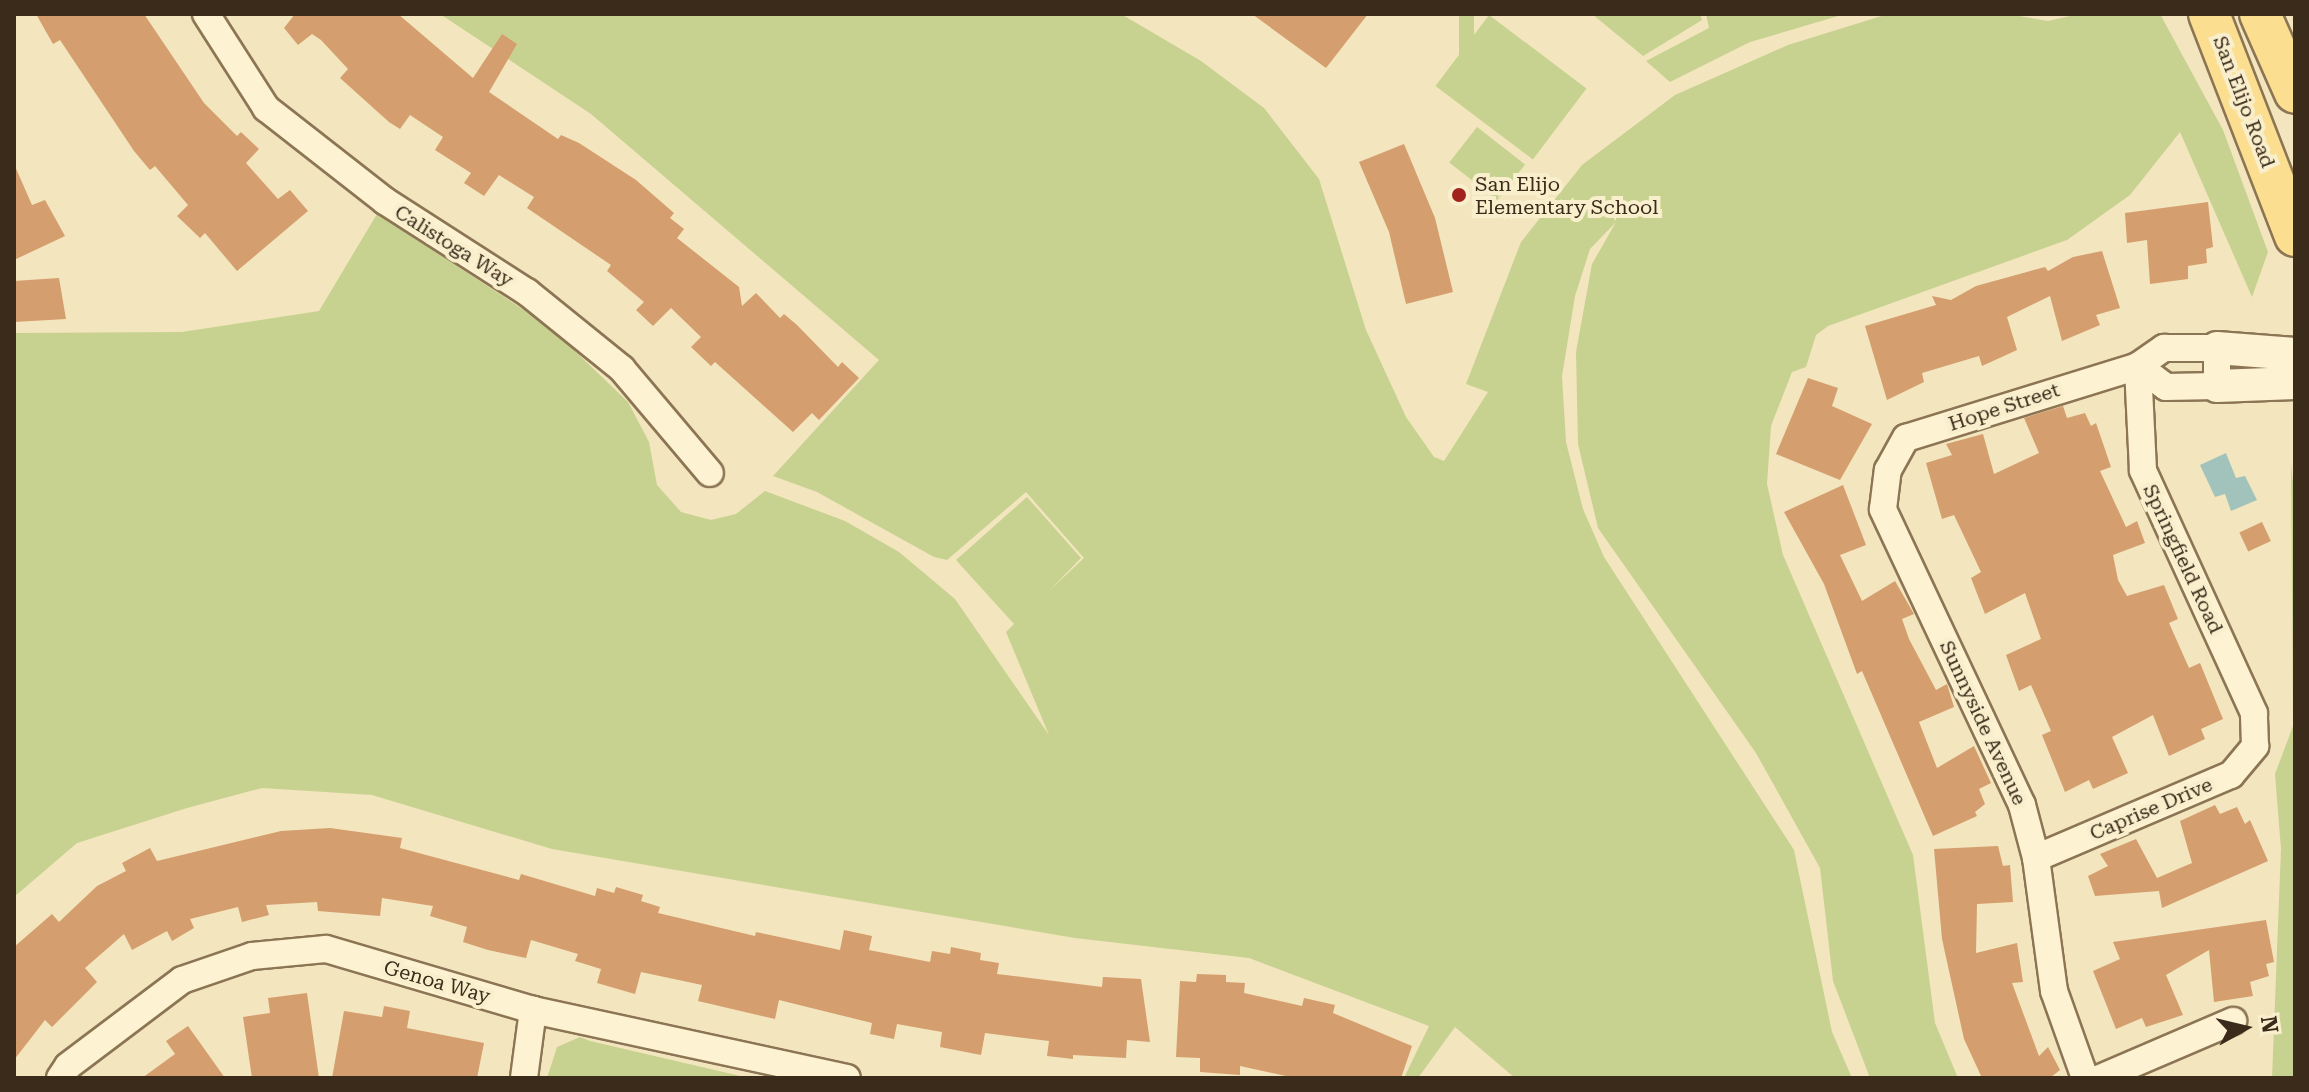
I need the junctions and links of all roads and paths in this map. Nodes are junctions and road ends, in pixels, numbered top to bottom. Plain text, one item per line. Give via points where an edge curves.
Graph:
1 (206, 14) edge
2 (2209, 14) edge
3 (2260, 14) edge
4 (2295, 93) edge
5 (2295, 236) edge
6 (2217, 348) junction
7 (2295, 354) edge
8 (2138, 366) junction
9 (2295, 383) edge
10 (2217, 386) junction
11 (1888, 470) joint
12 (710, 473) dead end
13 (2255, 746) joint
14 (2036, 858) junction
15 (533, 1010) junction
16 (2233, 1021) dead end
17 (60, 1078) edge
18 (524, 1078) edge
19 (847, 1078) edge
20 (2085, 1078) edge
21 (2100, 1078) edge

1 - 12 street, Calistoga Way via 266,108 385,201 527,292 622,369
2 - 5 main road, San Elijo Road
3 - 4 main road
6 - 7 street, Hope Street
6 - 8 street, Hope Street via 2164,348
6 - 10 street
8 - 10 street via 2166,387
8 - 11 street, Hope Street via 1906,438
8 - 13 street, Springfield Road via 2143,470 2254,713
9 - 10 street
11 - 14 street, Sunnyside Avenue via 1883,509 2022,805
13 - 14 street, Caprise Drive via 2231,775
14 - 20 street, Sunnyside Avenue via 2054,991
15 - 17 street, Genoa Way via 326,949 252,956 182,980 68,1066
15 - 18 street
15 - 19 street, Genoa Way
16 - 21 street

